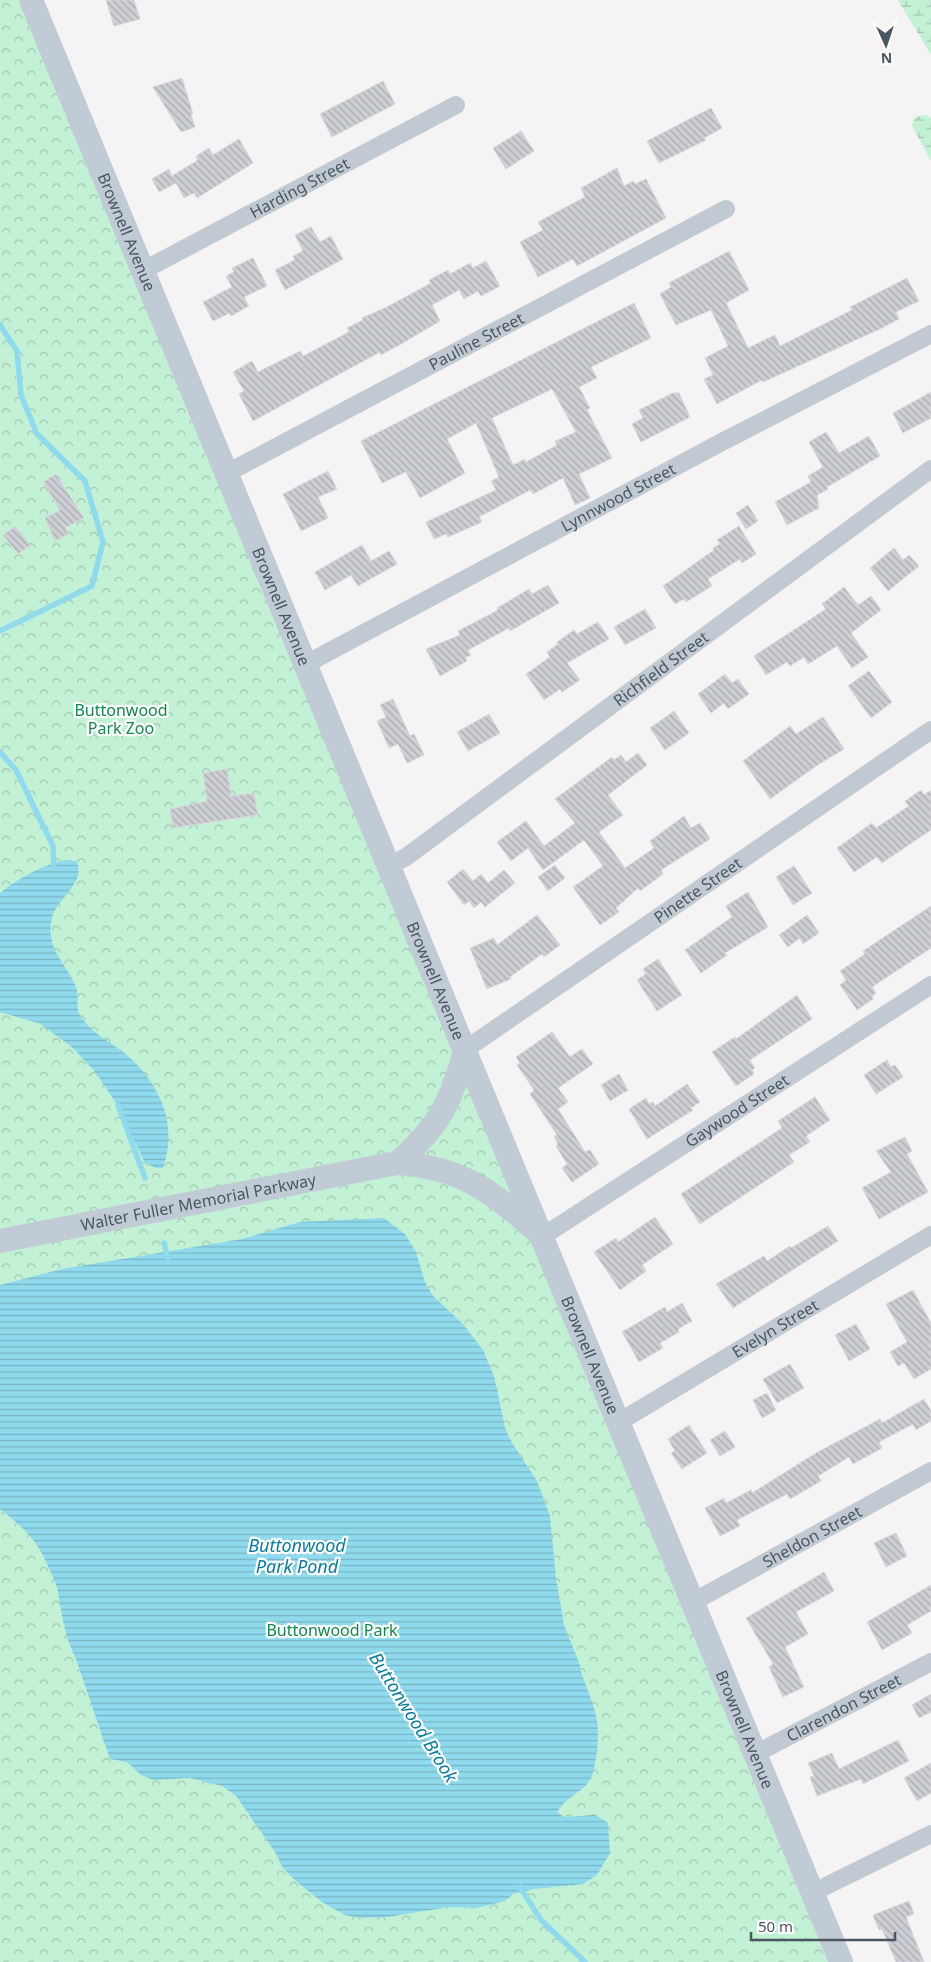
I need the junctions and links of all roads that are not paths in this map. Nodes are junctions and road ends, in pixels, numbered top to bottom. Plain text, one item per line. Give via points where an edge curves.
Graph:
1 (32, 0) edge
2 (456, 105) dead end
3 (726, 209) dead end
4 (144, 270) junction
5 (931, 334) edge
6 (931, 469) edge
7 (227, 473) junction
8 (306, 664) junction
9 (931, 730) edge
10 (389, 866) junction
11 (931, 985) edge
12 (466, 1049) junction
13 (397, 1162) junction
14 (543, 1236) junction
15 (931, 1236) edge
16 (0, 1241) edge
17 (619, 1422) junction
18 (931, 1471) edge
19 (693, 1602) junction
20 (931, 1662) edge
21 (756, 1754) junction
22 (931, 1834) edge
23 (812, 1893) junction
24 (841, 1962) edge

1 - 4 main road, Brownell Avenue
2 - 4 street, Harding Street
3 - 7 street, Pauline Street
4 - 7 main road, Brownell Avenue
5 - 8 street, Lynnwood Street
6 - 10 street, Richfield Street via 406,857
7 - 8 main road, Brownell Avenue
8 - 10 main road, Brownell Avenue
9 - 12 street, Pinette Street
10 - 12 main road, Brownell Avenue
11 - 14 street, Gaywood Street
12 - 13 main road via 440,1118
12 - 14 main road, Brownell Avenue
13 - 14 main road, Walter Fuller Memorial Parkway via 430,1167 466,1179 498,1197
13 - 16 main road, Walter Fuller Memorial Parkway
14 - 17 main road, Brownell Avenue
15 - 17 street, Evelyn Street
17 - 19 main road, Brownell Avenue
18 - 19 street, Sheldon Street
19 - 21 main road, Brownell Avenue
20 - 21 street, Clarendon Street
21 - 23 main road, Brownell Avenue
22 - 23 street
23 - 24 main road, Brownell Avenue

